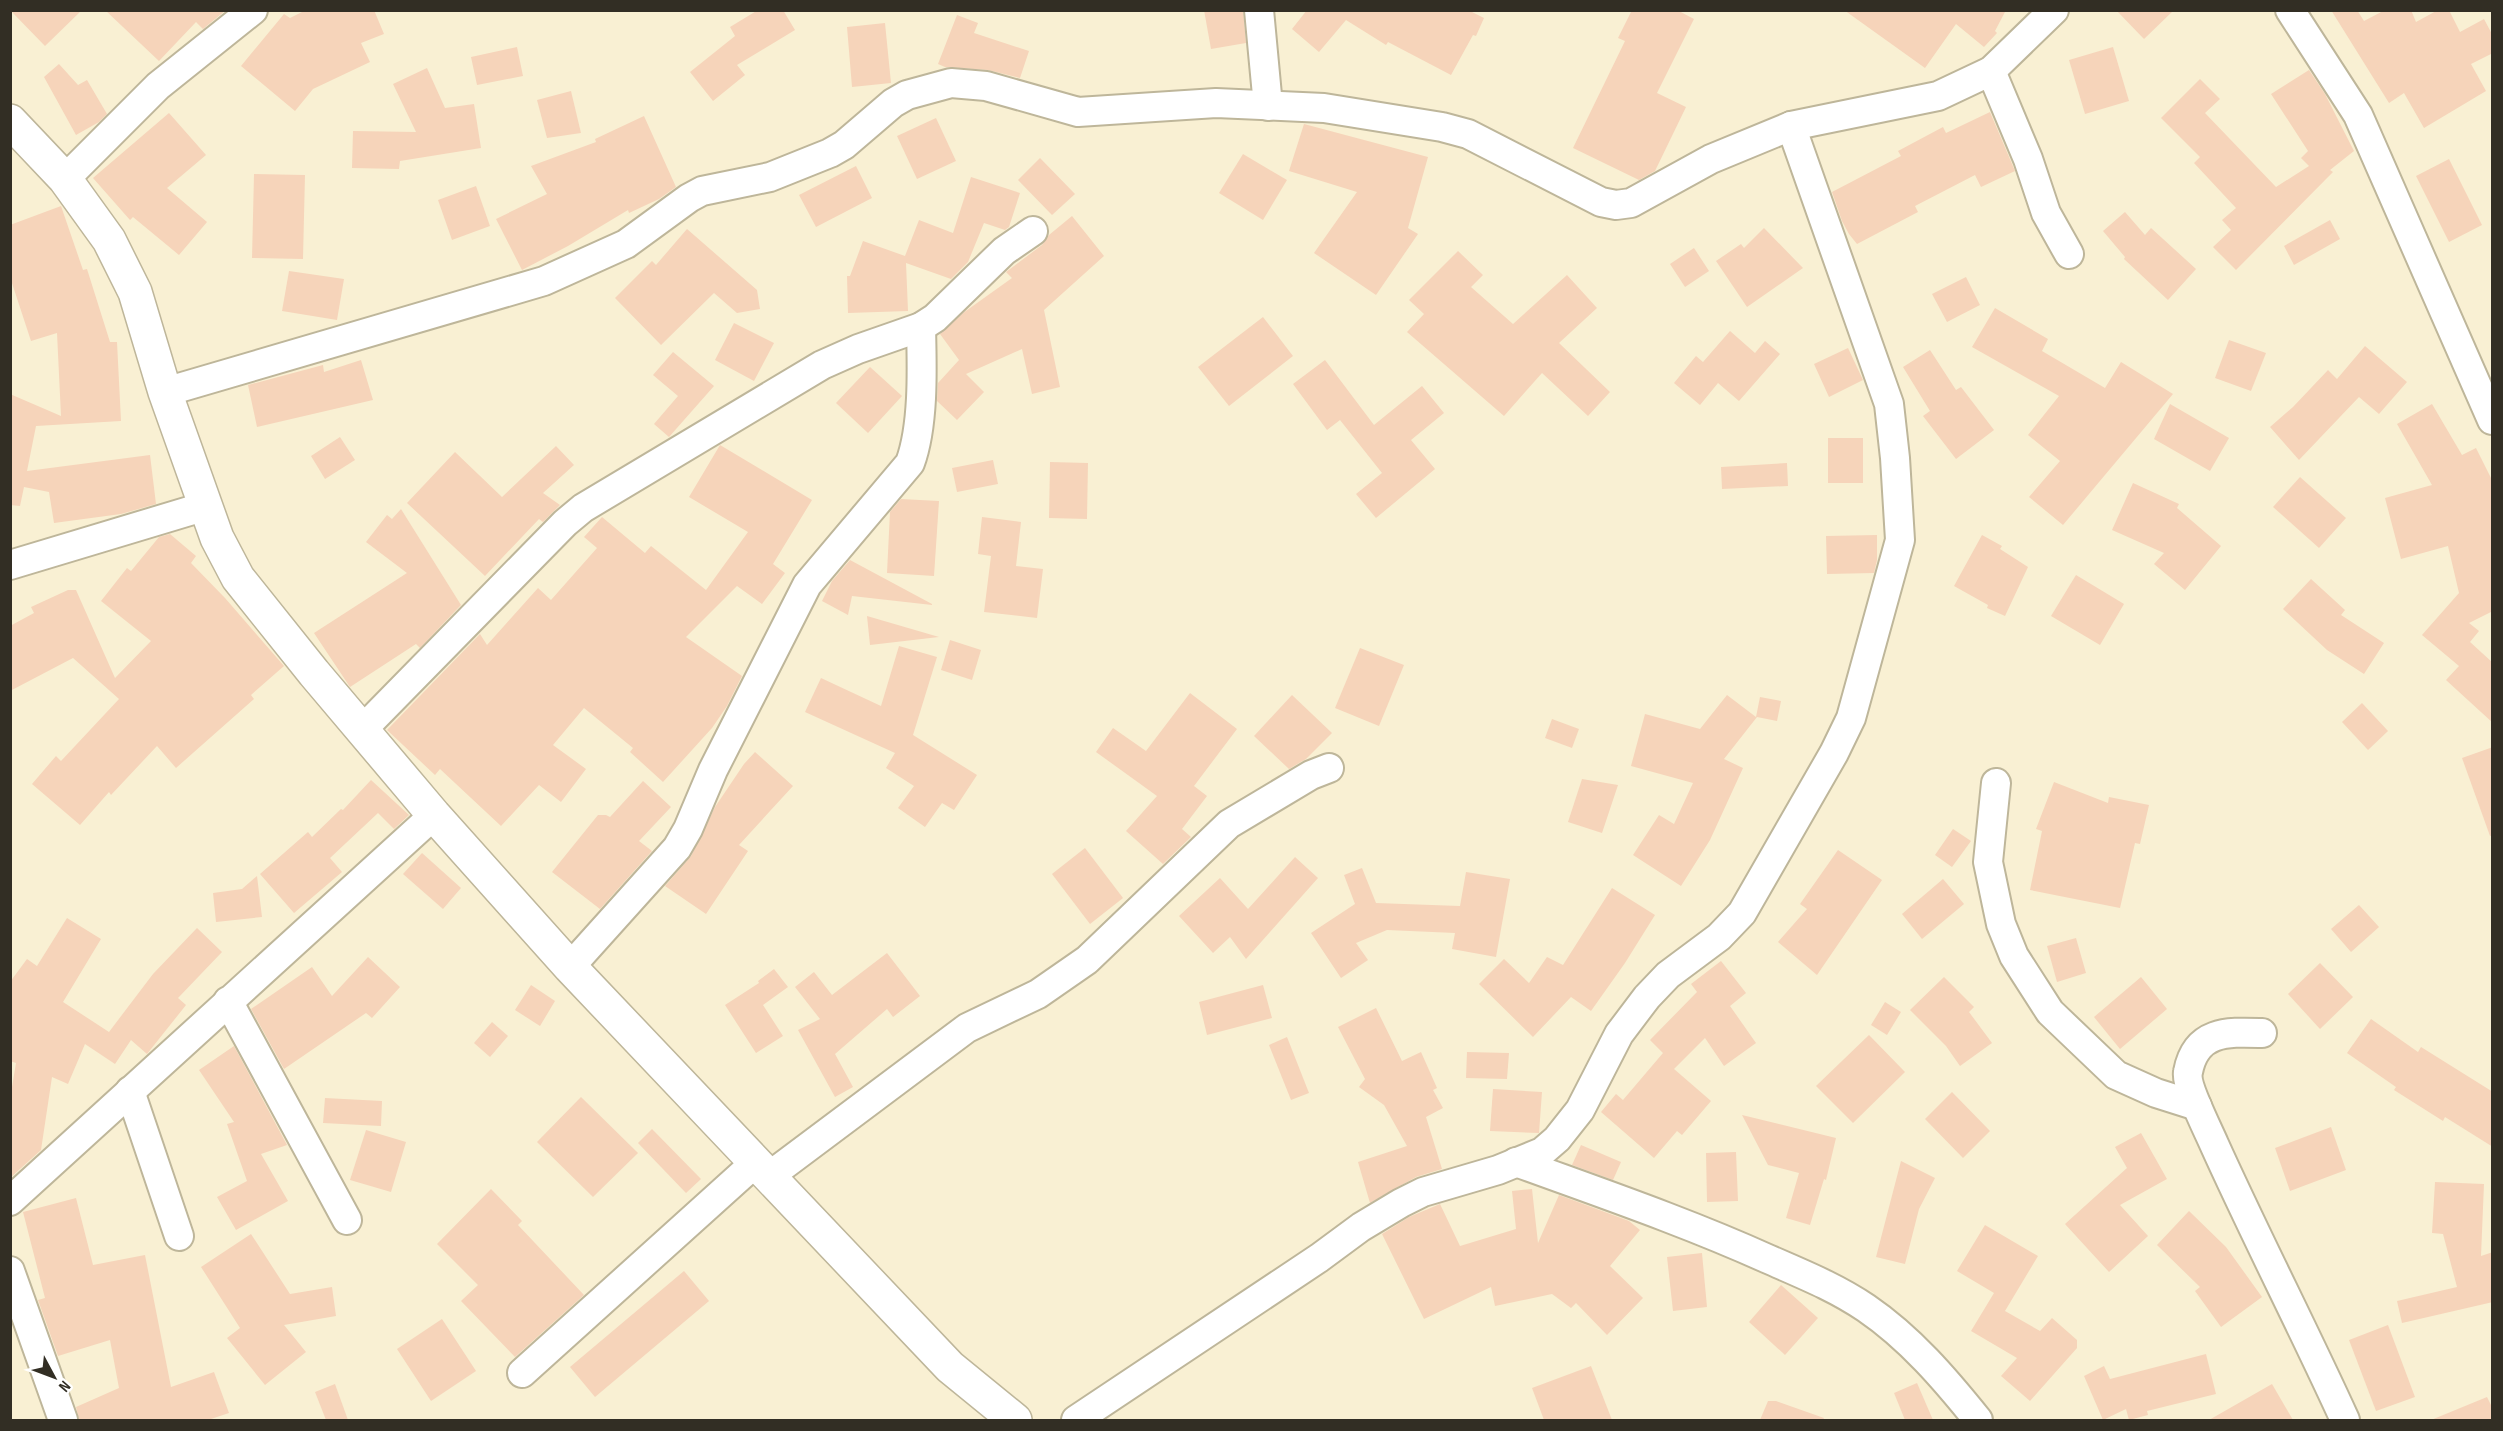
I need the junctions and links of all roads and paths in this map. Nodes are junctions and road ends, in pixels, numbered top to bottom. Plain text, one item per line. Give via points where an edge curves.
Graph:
1 (253, 10) edge
2 (1259, 10) edge
3 (2054, 10) edge
4 (2290, 10) edge
5 (1991, 71) junction
6 (1268, 106) junction
7 (10, 121) edge
8 (1791, 126) junction
9 (65, 179) junction
10 (1033, 231) dead end
11 (2069, 254) dead end
12 (921, 327) junction
13 (165, 392) junction
14 (2490, 405) edge
15 (206, 506) junction
16 (10, 565) edge
17 (362, 730) junction
18 (1329, 768) dead end
19 (1996, 783) dead end
20 (434, 815) junction
21 (570, 968) junction
22 (228, 1001) junction
23 (2262, 1033) dead end
24 (130, 1091) junction
25 (2197, 1106) junction
26 (1516, 1162) junction
27 (762, 1170) junction
28 (10, 1201) edge
29 (347, 1220) dead end
30 (179, 1236) dead end
31 (10, 1271) edge
32 (522, 1373) dead end
33 (63, 1420) edge
34 (1015, 1420) edge
35 (1076, 1420) edge
36 (1978, 1420) edge
37 (2345, 1420) edge

1 - 9 street via 158,86
2 - 6 street
3 - 5 street
4 - 14 street via 2358,115
5 - 8 street via 1938,96
5 - 11 street via 2046,213
6 - 8 street via 1324,108 1468,134 1601,202 1616,205 1631,203 1711,159
6 - 13 street via 1215,103 1078,112 986,87 951,83 893,103 830,153 770,177 702,191 626,244 544,281
7 - 9 main road
8 - 26 street via 1889,404 1900,540 1894,564 1851,718 1742,913 1647,997 1619,1034 1580,1110 1557,1139 1542,1152
9 - 13 main road via 109,240 135,292
10 - 12 street via 1004,251 947,308
12 - 17 street via 822,365 583,508
12 - 21 street via 921,384 910,463 807,585 676,848
13 - 15 main road
15 - 16 street
15 - 17 main road via 238,578
17 - 20 main road
18 - 27 street via 1229,824 1087,960 1038,994 967,1028
19 - 25 street via 1988,862 2001,924 2014,956 2050,1012 2116,1075
20 - 21 main road
20 - 22 street
21 - 27 main road
22 - 24 street
22 - 29 street
23 - 25 street via 2228,1032 2207,1039 2192,1057 2187,1075
24 - 28 street
24 - 30 street
25 - 37 street
26 - 35 street via 1401,1203
26 - 36 street via 1710,1233 1838,1290 1868,1309 1920,1353
27 - 32 street
27 - 34 main road via 950,1367
31 - 33 street

